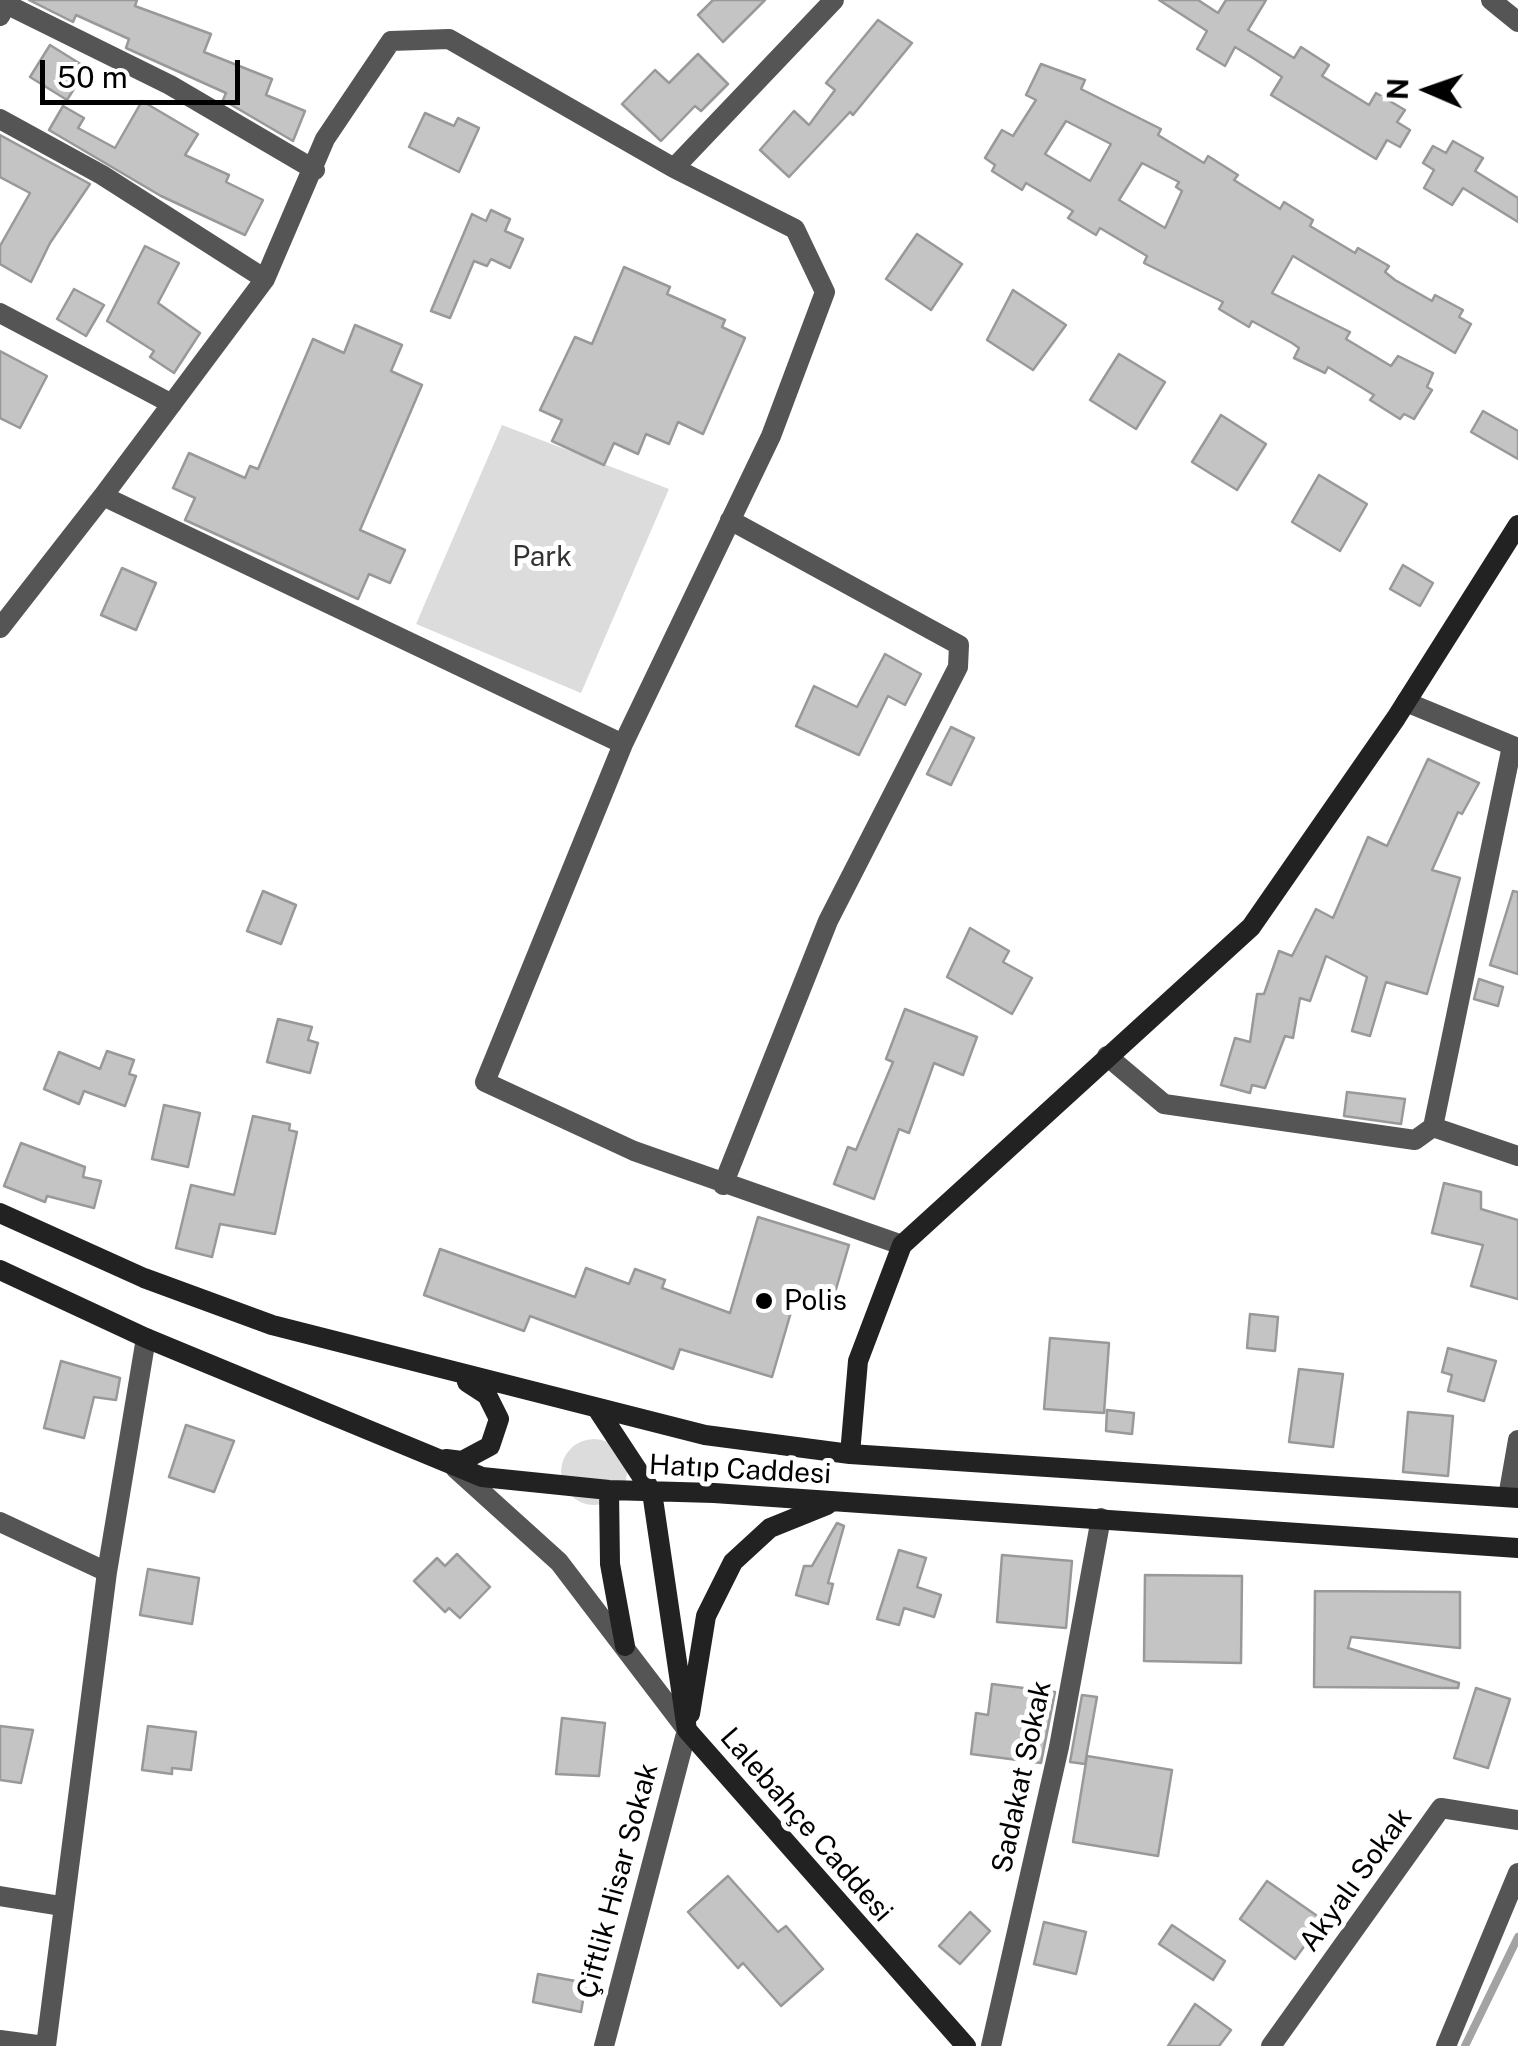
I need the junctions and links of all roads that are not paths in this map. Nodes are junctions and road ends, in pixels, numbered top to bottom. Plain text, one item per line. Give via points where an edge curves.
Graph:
1 (834, 0) edge
2 (1491, 0) edge
3 (0, 16) edge
4 (1518, 22) edge
5 (0, 118) edge
6 (674, 168) junction
7 (315, 170) junction
8 (265, 278) junction
9 (0, 313) edge
10 (172, 404) junction
11 (103, 496) junction
12 (730, 520) junction
13 (1518, 525) edge
14 (0, 628) edge
15 (1406, 702) junction
16 (623, 744) junction
17 (1515, 746) edge
18 (1107, 1056) junction
19 (1432, 1127) junction
20 (1518, 1156) edge
21 (723, 1185) junction
22 (0, 1213) edge
23 (902, 1245) junction
24 (0, 1270) edge
25 (146, 1338) junction
26 (456, 1374) junction
27 (598, 1410) junction
28 (1518, 1440) edge
29 (850, 1454) junction
30 (424, 1457) junction
31 (455, 1468) junction
32 (609, 1490) junction
33 (652, 1492) junction
34 (1513, 1497) edge
35 (833, 1503) junction
36 (1101, 1518) junction
37 (0, 1522) edge
38 (1518, 1548) edge
39 (107, 1572) junction
40 (625, 1646) junction
41 (687, 1730) junction
42 (1518, 1820) edge
43 (1518, 1873) edge
44 (0, 1896) edge
45 (61, 1906) junction
46 (0, 2040) edge
47 (46, 2046) edge
48 (604, 2046) edge
49 (966, 2046) edge
50 (991, 2046) edge
51 (1271, 2046) edge
52 (1446, 2046) edge

1 - 6 street
2 - 4 street
3 - 7 street via 6,4 170,85
5 - 8 street
6 - 7 street via 449,39 391,41 325,140
6 - 12 street via 795,229 826,292
7 - 8 street
8 - 10 street
9 - 10 street
10 - 11 street
11 - 14 street
11 - 16 street
12 - 16 street
12 - 21 street via 959,645 958,667 828,920
13 - 15 main road
15 - 17 street
15 - 18 main road via 1251,927
16 - 21 street via 486,1082
17 - 19 street
18 - 19 street via 1164,1104 1415,1140
18 - 23 main road
19 - 20 street
21 - 23 street
22 - 26 main road, Hatıp Caddesi via 144,1278 272,1325
23 - 29 main road via 858,1361
24 - 25 main road, Hatıp Caddesi
25 - 30 main road, Hatıp Caddesi
25 - 39 street
26 - 27 main road, Hatıp Caddesi
26 - 30 main road via 486,1395 498,1419 490,1446 462,1461
27 - 29 main road, Hatıp Caddesi via 762,1446
27 - 33 main road
28 - 34 street
29 - 34 main road, Hatıp Caddesi
30 - 31 main road, Hatıp Caddesi
31 - 32 main road, Hatıp Caddesi via 482,1477
31 - 40 street via 558,1562
32 - 33 main road, Hatıp Caddesi
32 - 40 main road via 610,1564
33 - 35 main road, Hatıp Caddesi
33 - 41 main road, Lalebahçe Caddesi
35 - 36 main road, Hatıp Caddesi
35 - 41 main road via 770,1528 732,1562 706,1616
36 - 38 main road, Hatıp Caddesi
36 - 50 street, Sadakat Sokak via 1059,1747
37 - 39 street
39 - 45 street
40 - 41 street
41 - 48 street, Çiftlik Hisar Sokak
41 - 49 main road, Lalebahçe Caddesi
42 - 51 street, Akyalı Sokak via 1441,1808
43 - 52 street
44 - 45 street
45 - 47 street
46 - 47 street

